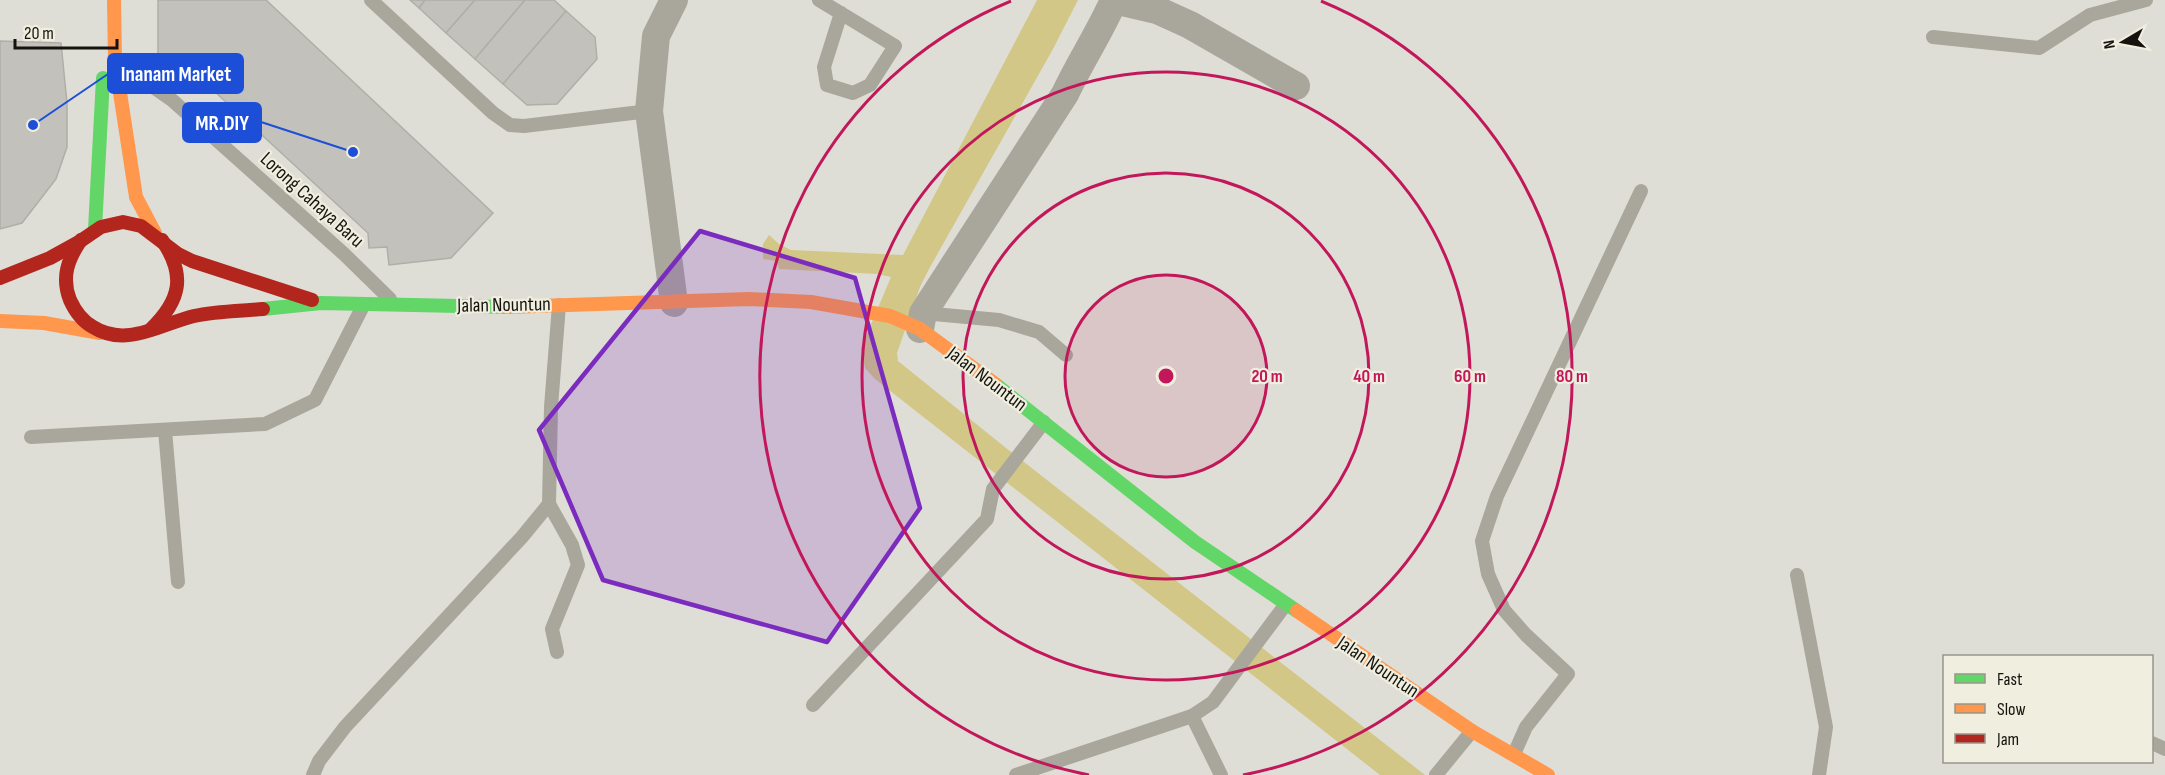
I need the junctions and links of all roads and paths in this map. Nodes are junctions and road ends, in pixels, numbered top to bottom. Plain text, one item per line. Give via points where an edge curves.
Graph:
1 (101, 0) edge
2 (114, 0) edge
3 (371, 0) edge
4 (674, 0) edge
5 (819, 0) edge
6 (1114, 0) edge
7 (2146, 0) edge
8 (841, 13) junction
9 (1933, 38) dead end
10 (115, 60) junction
11 (1296, 86) dead end
12 (649, 111) junction
13 (1641, 191) dead end
14 (95, 229) junction
15 (159, 237) junction
16 (81, 240) junction
17 (0, 278) edge
18 (321, 303) junction
19 (674, 303) junction
20 (364, 304) junction
21 (396, 305) junction
22 (559, 305) junction
23 (0, 321) edge
24 (922, 321) junction
25 (150, 329) junction
26 (102, 333) junction
27 (1066, 355) dead end
28 (1044, 422) junction
29 (165, 430) junction
30 (31, 437) dead end
31 (549, 504) junction
32 (1797, 575) dead end
33 (178, 582) dead end
34 (1286, 604) junction
35 (556, 652) dead end
36 (813, 705) dead end
37 (1192, 716) junction
38 (1472, 731) junction
39 (1514, 754) junction
40 (313, 775) edge
41 (1016, 775) edge
42 (1221, 775) edge
43 (1436, 775) edge
44 (1548, 775) edge
45 (1819, 775) edge

1 - 14 street via 104,61
2 - 10 street
3 - 12 lane via 510,125
4 - 12 street via 656,36
5 - 8 lane
6 - 11 street via 1157,10 1190,25
6 - 24 street via 1065,94
7 - 9 lane via 2090,15 2039,48
8 - 8 lane via 824,67 827,85 853,93 870,85 895,46
10 - 15 street via 136,197
10 - 21 lane, Lorong Cahaya Baru via 172,100
12 - 19 street
13 - 39 lane via 1497,496 1482,541 1488,574 1504,610 1568,674 1526,727
14 - 15 street, Jalan Nountun via 126,223 141,226
14 - 16 street, Jalan Nountun
15 - 18 street, Jalan Nountun via 178,254
15 - 25 street via 172,253 178,287 169,311
16 - 17 street, Jalan Nountun via 38,264
16 - 26 street, Jalan Nountun via 70,256 65,274 67,292 74,309
18 - 20 street, Jalan Nountun
18 - 25 street, Jalan Nountun via 195,316
19 - 22 street, Jalan Nountun
19 - 24 street, Jalan Nountun via 749,299 812,302
20 - 21 street, Jalan Nountun
20 - 29 lane via 315,400 265,424
21 - 22 street, Jalan Nountun
22 - 31 lane
23 - 26 street, Jalan Nountun via 44,323
24 - 27 lane via 999,320 1039,332
24 - 28 street, Jalan Nountun
25 - 26 street, Jalan Nountun via 135,335
28 - 34 street, Jalan Nountun via 1195,542
28 - 36 lane via 993,489 987,519
29 - 30 lane
29 - 33 lane
31 - 35 lane via 573,545 578,565 552,629
31 - 40 lane via 345,727
32 - 45 lane via 1826,727
34 - 37 lane via 1214,702
34 - 38 street, Jalan Nountun
37 - 41 lane
37 - 42 lane
38 - 39 street, Jalan Nountun
38 - 43 lane
39 - 44 street, Jalan Nountun

